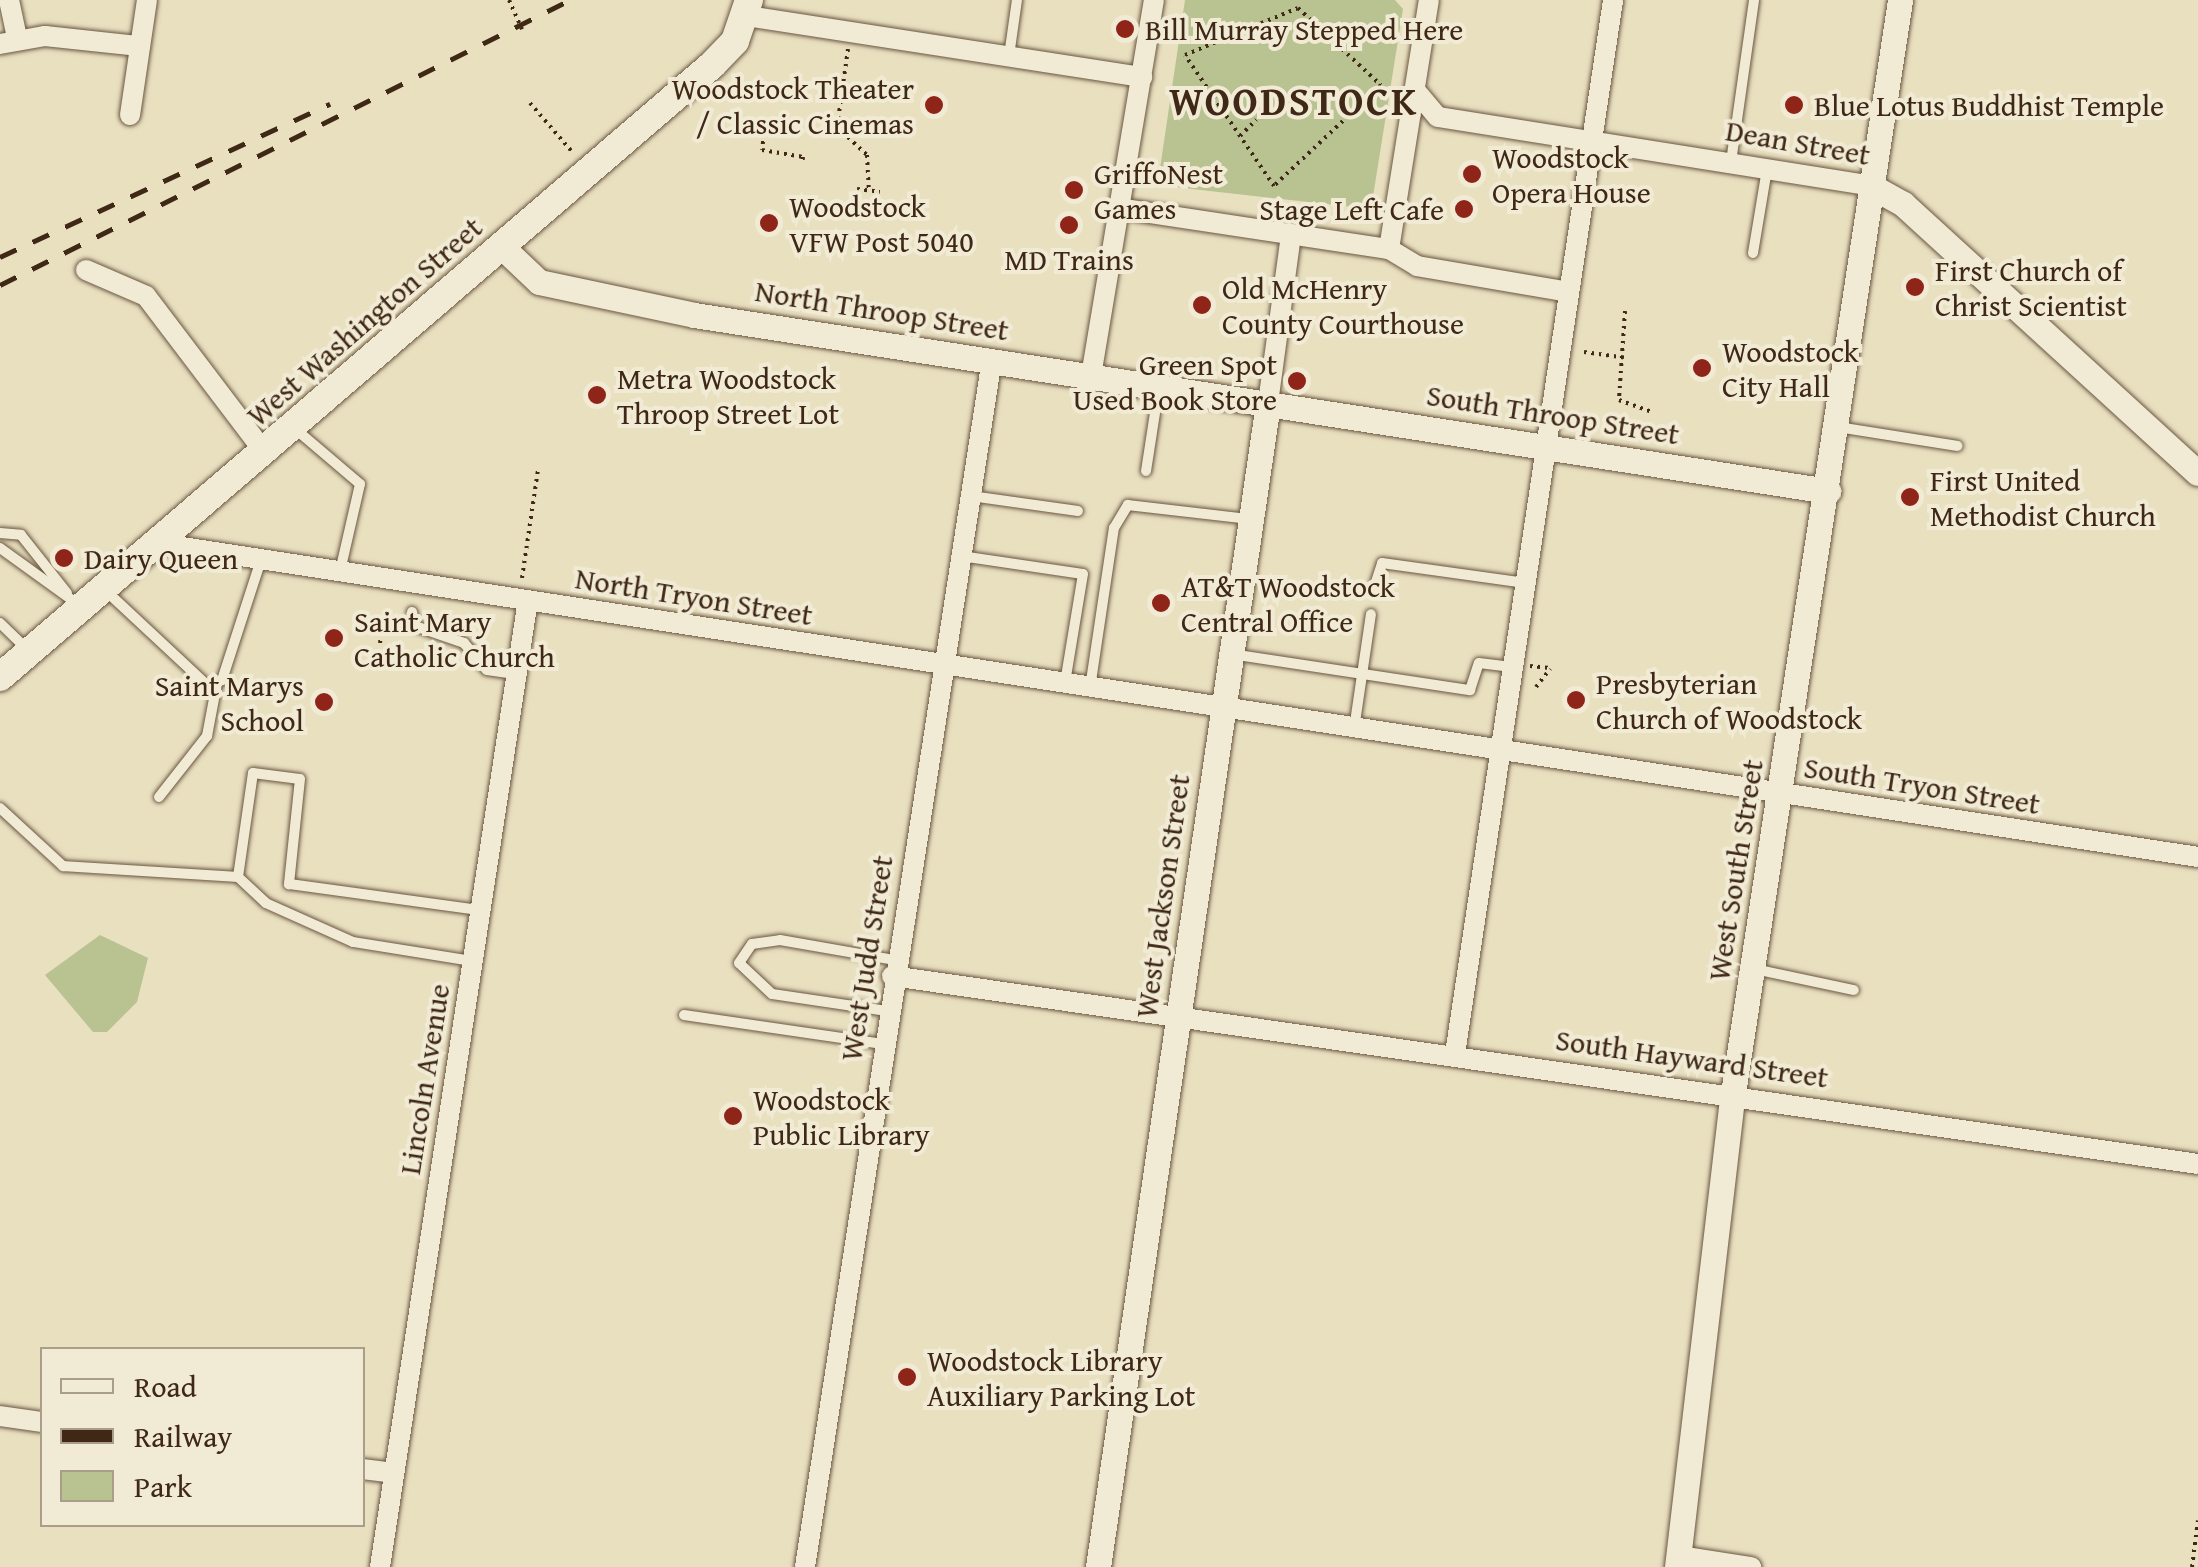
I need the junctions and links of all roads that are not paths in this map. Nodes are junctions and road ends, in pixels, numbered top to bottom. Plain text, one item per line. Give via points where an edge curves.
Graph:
1 (8, 0) edge
2 (147, 0) edge
3 (1017, 0) edge
4 (1154, 0) edge
5 (1613, 0) edge
6 (1754, 0) edge
7 (1900, 0) edge
8 (1429, 1) edge
9 (748, 8) edge
10 (8, 41) edge
11 (140, 46) junction
12 (1009, 56) junction
13 (1142, 76) junction
14 (1414, 90) junction
15 (130, 115) dead end
16 (1438, 117) junction
17 (1590, 139) junction
18 (1407, 141) junction
19 (1732, 162) junction
20 (1768, 168) junction
21 (1869, 185) junction
22 (1124, 209) junction
23 (1292, 234) junction
24 (501, 246) junction
25 (1389, 249) junction
26 (1753, 253) dead end
27 (86, 270) dead end
28 (1569, 292) junction
29 (992, 359) junction
30 (1091, 376) junction
31 (1160, 386) junction
32 (1268, 403) junction
33 (291, 426) junction
34 (1838, 426) junction
35 (1549, 446) junction
36 (1958, 446) dead end
37 (262, 450) junction
38 (1146, 471) dead end
39 (2198, 473) edge
40 (1828, 491) junction
41 (970, 496) junction
42 (1078, 511) dead end
43 (1250, 520) junction
44 (0, 533) edge
45 (156, 543) junction
46 (0, 548) edge
47 (961, 556) junction
48 (261, 559) junction
49 (340, 571) junction
50 (1527, 584) junction
51 (1374, 588) dead end
52 (84, 596) junction
53 (524, 599) junction
54 (412, 612) dead end
55 (1371, 614) dead end
56 (0, 623) edge
57 (30, 652) junction
58 (1230, 654) junction
59 (944, 666) junction
60 (1514, 667) junction
61 (517, 674) junction
62 (1362, 674) junction
63 (0, 677) edge
64 (216, 682) junction
65 (1065, 684) junction
66 (1090, 688) junction
67 (1222, 708) junction
68 (1354, 730) junction
69 (1500, 753) junction
70 (1780, 794) junction
71 (159, 797) dead end
72 (0, 808) edge
73 (2198, 857) edge
74 (238, 876) junction
75 (479, 910) junction
76 (472, 962) junction
77 (894, 968) junction
78 (1752, 969) junction
79 (1854, 990) dead end
80 (888, 1011) junction
81 (684, 1015) dead end
82 (1177, 1018) junction
83 (882, 1044) junction
84 (1455, 1054) junction
85 (1732, 1093) junction
86 (2198, 1164) edge
87 (0, 1416) edge
88 (40, 1422) edge
89 (365, 1469) edge
90 (394, 1473) junction
91 (1678, 1561) edge
92 (380, 1567) edge
93 (805, 1567) edge
94 (1098, 1567) edge
95 (1751, 1567) edge

1 - 10 street
2 - 11 street
3 - 12 lane
4 - 13 street
5 - 17 street
6 - 19 lane
7 - 21 street, West South Street
8 - 14 street
9 - 12 street
9 - 24 main road, West Washington Street via 712,64
10 - 11 street
11 - 15 street
12 - 13 street
13 - 22 street
14 - 16 street
14 - 18 street
16 - 17 street, Dean Street
16 - 18 street
17 - 19 street, Dean Street
17 - 28 street
18 - 25 street
19 - 20 street, Dean Street
20 - 21 street, Dean Street
20 - 26 lane
21 - 34 street, West South Street
21 - 39 street, Dean Street via 1903,204
22 - 23 street
22 - 30 street
23 - 25 street
23 - 32 street, West Jackson Street
24 - 29 street, North Throop Street via 538,282
24 - 33 main road, West Washington Street
25 - 28 street via 1417,266
27 - 37 street via 146,296
28 - 35 street
29 - 30 street, North Throop Street
29 - 41 street, West Judd Street
30 - 31 street, North Throop Street
31 - 32 street, North Throop Street
31 - 38 lane
32 - 35 street, South Throop Street
32 - 43 street, West Jackson Street
33 - 37 main road, West Washington Street
33 - 49 lane via 360,484
34 - 36 lane
34 - 40 street, West South Street
35 - 40 street, South Throop Street
35 - 50 street
37 - 45 main road, West Washington Street
40 - 70 street, West South Street
41 - 42 lane
41 - 47 street, West Judd Street
43 - 58 street, West Jackson Street
43 - 66 lane via 1128,505 1114,528
44 - 52 lane via 21,536
45 - 48 street, North Tryon Street
45 - 52 main road, West Washington Street
46 - 52 lane
47 - 59 street, West Judd Street
47 - 65 lane via 1083,574
48 - 49 street, North Tryon Street
48 - 64 lane via 248,616
49 - 53 street, North Tryon Street
50 - 51 lane via 1382,562
50 - 60 street
52 - 57 main road, West Washington Street
52 - 64 lane via 208,686
53 - 59 street, North Tryon Street
53 - 61 street, Lincoln Avenue
54 - 61 lane via 415,626 464,643 487,670
55 - 62 lane
56 - 57 lane
57 - 63 main road, West Washington Street
58 - 62 lane
58 - 67 street, West Jackson Street
59 - 65 street, North Tryon Street
59 - 77 street, West Judd Street
60 - 62 lane via 1479,663 1470,690
60 - 69 street
61 - 75 street, Lincoln Avenue
62 - 68 lane
64 - 71 lane via 208,736
65 - 66 street, North Tryon Street
66 - 67 street, North Tryon Street
67 - 68 street, South Tryon Street
67 - 82 street, West Jackson Street
68 - 69 street, South Tryon Street
69 - 70 street, South Tryon Street
69 - 84 street
70 - 73 street, South Tryon Street
70 - 78 street, West South Street
72 - 74 lane via 63,866
74 - 75 lane via 252,773 294,777 301,784 289,884
74 - 76 lane via 309,929
75 - 76 street, Lincoln Avenue
76 - 90 street, Lincoln Avenue
77 - 80 street, West Judd Street
77 - 80 lane via 822,944 752,944 739,963 772,994
77 - 82 street, South Hayward Street
78 - 79 lane
78 - 85 street, West South Street
80 - 83 street, West Judd Street
81 - 83 lane
82 - 84 street, South Hayward Street
82 - 94 street, West Jackson Street
83 - 93 street, West Judd Street
84 - 85 street, South Hayward Street
85 - 86 street, South Hayward Street
85 - 91 street, West South Street
87 - 88 street
89 - 90 street
90 - 92 street, Lincoln Avenue
91 - 95 street

